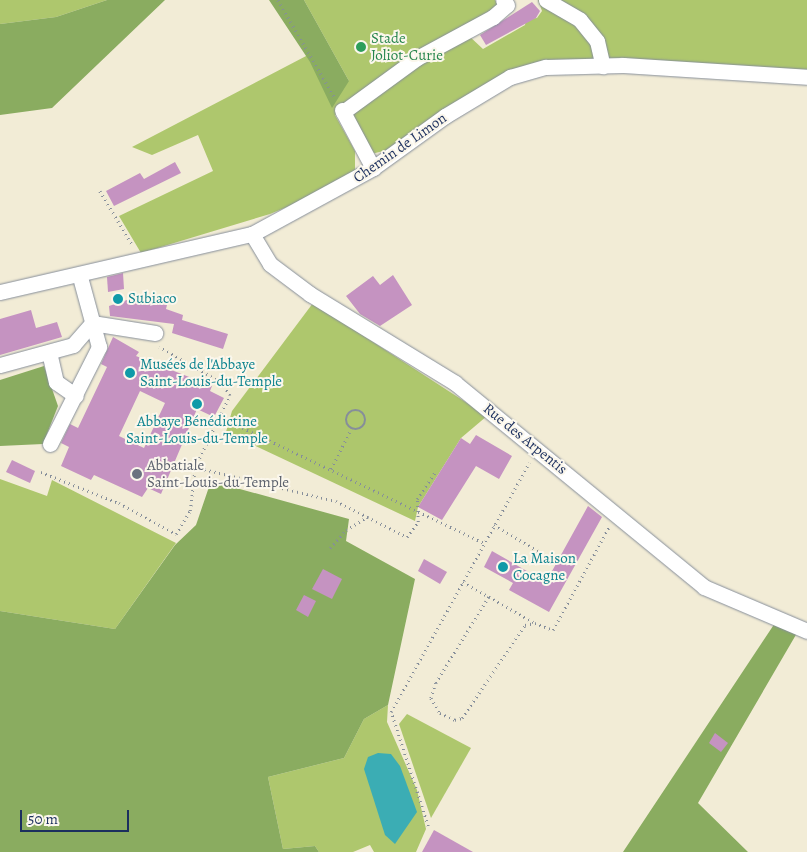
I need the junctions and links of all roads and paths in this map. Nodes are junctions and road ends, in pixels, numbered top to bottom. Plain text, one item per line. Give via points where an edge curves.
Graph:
1 (278, 0) edge
2 (546, 0) edge
3 (506, 2) edge
4 (603, 66) junction
5 (807, 78) edge
6 (342, 111) junction
7 (373, 168) junction
8 (100, 191) dead end
9 (252, 234) junction
10 (142, 260) junction
11 (80, 277) junction
12 (0, 292) edge
13 (92, 323) junction
14 (155, 333) joint
15 (49, 352) junction
16 (0, 365) edge
17 (76, 396) junction
18 (220, 417) junction
19 (351, 429) junction
20 (50, 444) dead end
21 (540, 450) junction
22 (195, 467) junction
23 (331, 469) junction
24 (436, 471) dead end
25 (41, 472) dead end
26 (416, 509) junction
27 (368, 516) junction
28 (617, 516) junction
29 (494, 526) junction
30 (484, 543) junction
31 (330, 548) dead end
32 (552, 559) dead end
33 (463, 582) junction
34 (489, 597) junction
35 (535, 623) junction
36 (807, 631) edge
37 (428, 826) dead end

1 - 6 path
2 - 4 street via 580,20 598,41
3 - 6 street via 416,58
4 - 5 street, Chemin de Limon
4 - 7 street, Chemin de Limon via 546,67 510,77 445,116
6 - 7 street
7 - 9 street, Chemin de Limon
8 - 10 path
9 - 10 street, Chemin de Limon
9 - 21 street, Rue des Arpentis via 270,264 310,294 456,383
10 - 11 street, Chemin de Limon
11 - 12 street, Chemin de Limon
11 - 13 street
13 - 14 street
13 - 15 street via 73,345
13 - 17 street via 99,347
14 - 18 path via 152,343 220,382 230,395
15 - 16 street
15 - 17 street via 56,382
17 - 20 street
18 - 22 path
18 - 23 path
19 - 19 path via 347,417 354,411 362,412 365,425
19 - 23 path
21 - 28 street, Rue des Arpentis
21 - 29 path
22 - 25 path via 190,511 176,534 119,503
22 - 27 path via 336,501
23 - 26 path
24 - 26 path via 417,500
26 - 27 path via 418,522 407,537
26 - 30 path
27 - 31 path via 346,530
28 - 35 path via 553,630
28 - 36 street, Rue des Arpentis via 704,587
29 - 30 path
29 - 32 path
30 - 33 path
33 - 34 path
33 - 37 path via 391,712
34 - 35 path
34 - 35 path via 436,683 432,698 440,713 455,720 462,718 525,625

